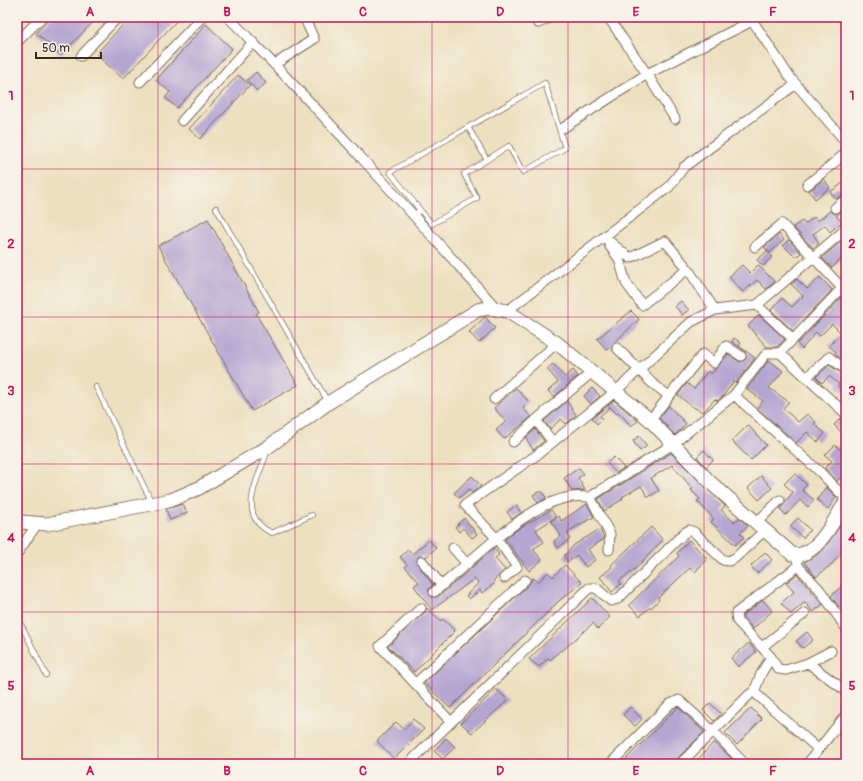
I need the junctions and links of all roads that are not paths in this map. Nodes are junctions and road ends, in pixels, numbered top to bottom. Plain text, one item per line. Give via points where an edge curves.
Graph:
1 (42, 17) edge
2 (118, 17) edge
3 (202, 17) edge
4 (228, 17) edge
5 (304, 17) edge
6 (536, 17) edge
7 (552, 17) edge
8 (608, 17) edge
9 (751, 19) edge
10 (17, 42) edge
11 (253, 42) junction
12 (81, 56) dead end
13 (275, 64) junction
14 (647, 74) junction
15 (140, 82) dead end
16 (796, 84) junction
17 (675, 119) dead end
18 (182, 121) dead end
19 (468, 127) junction
20 (563, 128) dead end
21 (846, 142) edge
22 (846, 153) edge
23 (487, 160) junction
24 (807, 185) dead end
25 (846, 199) edge
26 (216, 208) dead end
27 (835, 208) dead end
28 (417, 213) junction
29 (846, 229) edge
30 (604, 237) junction
31 (754, 247) dead end
32 (812, 257) junction
33 (688, 269) junction
34 (844, 286) edge
35 (757, 305) junction
36 (502, 310) junction
37 (715, 310) junction
38 (793, 339) junction
39 (557, 343) junction
40 (617, 348) dead end
41 (780, 353) junction
42 (741, 356) dead end
43 (844, 365) edge
44 (640, 370) junction
45 (590, 373) junction
46 (807, 377) junction
47 (96, 387) dead end
48 (616, 391) junction
49 (734, 395) junction
50 (669, 396) junction
51 (494, 398) dead end
52 (328, 403) junction
53 (846, 414) edge
54 (536, 420) junction
55 (650, 420) junction
56 (552, 441) junction
57 (513, 442) dead end
58 (673, 444) junction
59 (268, 446) junction
60 (590, 497) junction
61 (780, 500) dead end
62 (846, 500) edge
63 (152, 502) junction
64 (312, 515) dead end
65 (17, 520) edge
66 (37, 524) junction
67 (760, 527) junction
68 (497, 539) junction
69 (453, 548) dead end
70 (609, 550) dead end
71 (17, 554) edge
72 (422, 561) dead end
73 (798, 561) junction
74 (467, 564) junction
75 (504, 578) dead end
76 (525, 580) dead end
77 (442, 586) junction
78 (434, 592) dead end
79 (421, 608) dead end
80 (805, 613) dead end
81 (17, 616) edge
82 (846, 628) edge
83 (762, 647) junction
84 (831, 652) dead end
85 (771, 657) junction
86 (808, 663) junction
87 (46, 675) dead end
88 (415, 684) junction
89 (846, 691) edge
90 (754, 692) junction
91 (846, 715) edge
92 (451, 722) junction
93 (713, 731) junction
94 (818, 750) junction
95 (408, 764) edge
96 (610, 764) edge
97 (680, 764) edge
98 (745, 764) edge
99 (807, 764) edge

1 - 10 street
2 - 12 street
3 - 15 street
4 - 11 street
5 - 13 street via 314,39
6 - 7 street via 538,23
8 - 14 street
9 - 14 street
9 - 16 street
11 - 13 street
11 - 18 street
13 - 28 street
14 - 17 street
14 - 20 street
16 - 21 street
16 - 30 street via 684,167 670,187
19 - 23 lane
19 - 23 lane via 545,83 565,148 523,172 509,146
19 - 28 lane via 390,172
22 - 24 street
23 - 28 lane via 464,174 477,198 432,224
25 - 27 street
26 - 52 lane
28 - 36 street
29 - 32 street
30 - 33 street via 630,258 665,241
30 - 33 street via 619,259 626,283 642,305
30 - 36 street
31 - 32 street via 782,224
32 - 34 street
32 - 35 street
33 - 37 street
34 - 38 street
35 - 37 street
35 - 38 street
36 - 39 main road
36 - 52 main road via 478,310
37 - 44 street via 692,322
38 - 41 street
39 - 45 main road
39 - 51 street
40 - 44 street
41 - 46 street
41 - 49 street via 767,353
42 - 50 street via 726,346 714,363 703,354
43 - 46 street via 829,357
44 - 48 street
44 - 50 street via 660,391
45 - 48 main road
45 - 54 street
46 - 53 street
47 - 63 lane
48 - 55 main road
48 - 56 street
49 - 58 street
49 - 62 street via 820,472
50 - 55 street
52 - 59 main road
54 - 56 street
54 - 57 street
55 - 58 main road
56 - 68 street via 538,454 465,505
58 - 60 street
58 - 67 main road
59 - 63 main road via 199,488 171,500
59 - 64 lane via 253,490 250,507 254,517 265,530 272,533
60 - 68 street via 570,497 536,509
60 - 70 street via 610,534
61 - 67 street
62 - 73 main road via 812,550
63 - 66 main road
65 - 66 main road
66 - 71 street
67 - 73 main road
67 - 92 street via 735,558 729,561 723,560 689,530 618,599 611,601 596,588 589,588
68 - 74 street
68 - 75 street via 517,567
69 - 74 street
72 - 77 street
73 - 82 street
73 - 83 street via 736,613 737,621
74 - 77 street
76 - 88 street
77 - 78 street
79 - 88 street via 380,646
80 - 83 street
81 - 87 lane
83 - 85 street
84 - 86 street
85 - 86 street via 782,671
85 - 90 street
86 - 89 street
88 - 92 street
90 - 93 street
90 - 94 street
91 - 94 street
92 - 95 street
93 - 96 street via 679,700 674,701
93 - 97 street
93 - 98 street
94 - 99 street

